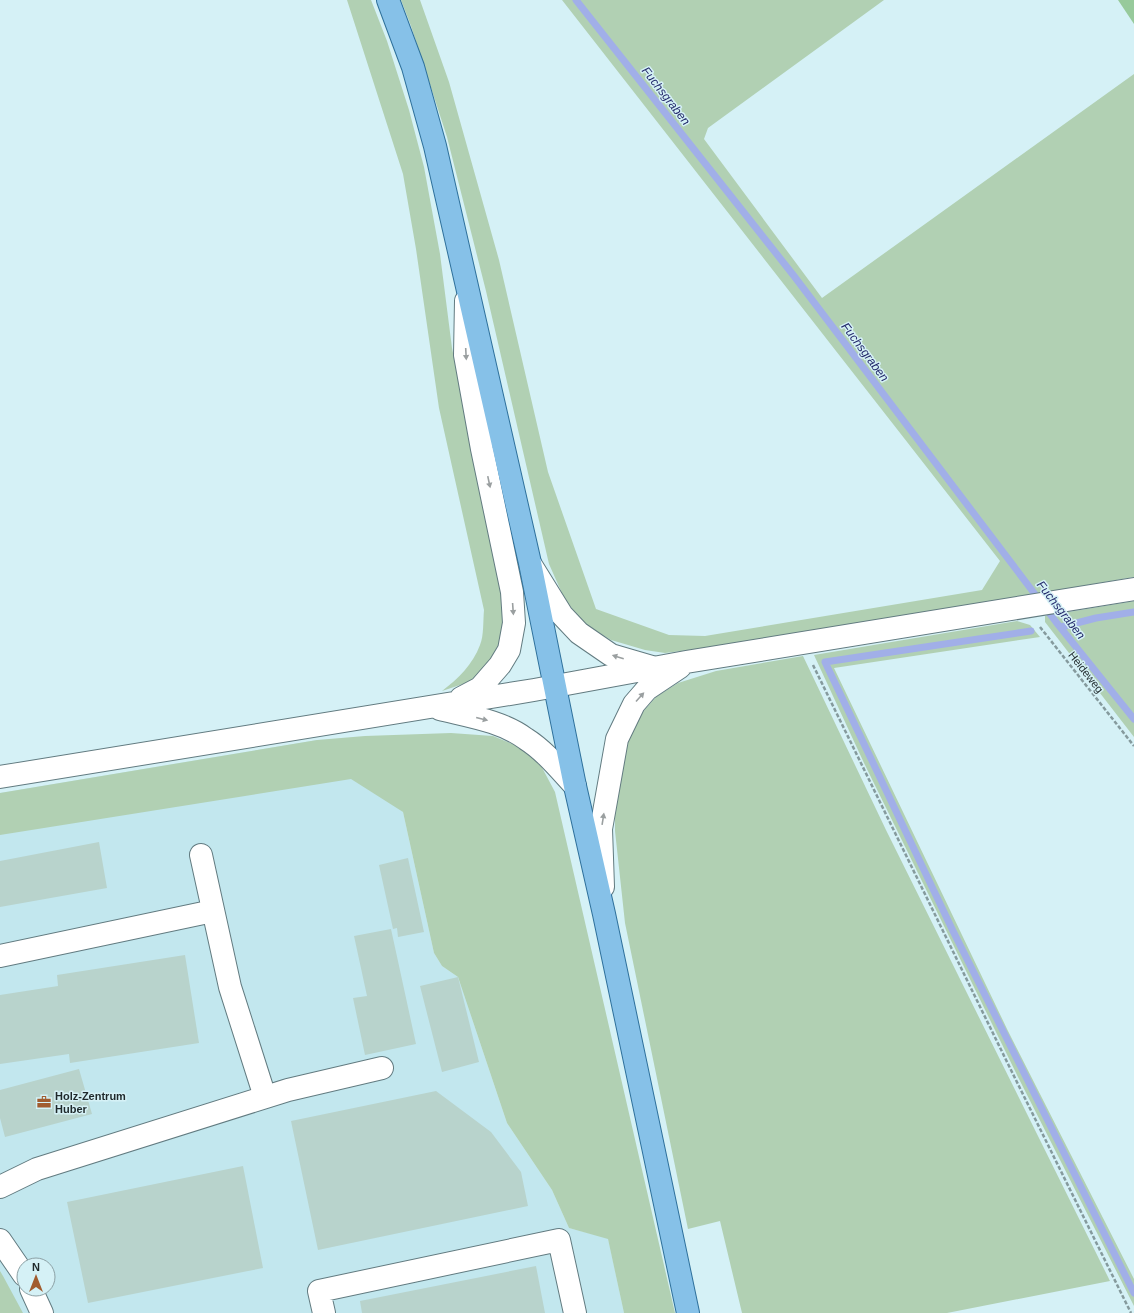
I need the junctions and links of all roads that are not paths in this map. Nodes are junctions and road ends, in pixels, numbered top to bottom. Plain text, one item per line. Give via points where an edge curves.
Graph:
1 (388, 0) edge
2 (467, 287) junction
3 (530, 563) junction
4 (1134, 589) edge
5 (686, 662) junction
6 (656, 668) junction
7 (555, 686) junction
8 (453, 703) junction
9 (431, 706) junction
10 (0, 777) edge
11 (575, 786) junction
12 (201, 855) dead end
13 (213, 911) junction
14 (604, 914) junction
15 (0, 956) edge
16 (382, 1068) dead end
17 (265, 1097) junction
18 (0, 1187) edge
19 (0, 1240) edge
20 (16, 1263) edge
21 (35, 1297) edge
22 (42, 1313) edge
23 (324, 1313) edge
24 (575, 1313) edge
25 (688, 1313) edge

1 - 2 main road via 413,68 435,146
2 - 3 main road
2 -> 8 street via 465,355 512,592 514,623 510,650 500,665 480,688
6 -> 3 street via 611,654 579,633 562,615
3 - 7 main road
4 - 5 street
5 - 6 street
14 -> 5 street via 601,829 617,739 634,704 647,689
6 - 7 street
7 - 8 street
7 - 11 main road
8 - 9 street
9 - 10 street
9 -> 11 street via 493,722 526,738
11 - 14 main road
12 - 13 street
13 - 15 street
13 - 17 street via 230,987
14 - 25 main road
16 - 17 street
17 - 18 street via 37,1169
19 - 20 street
21 - 22 street
23 - 24 street via 319,1291 559,1240

